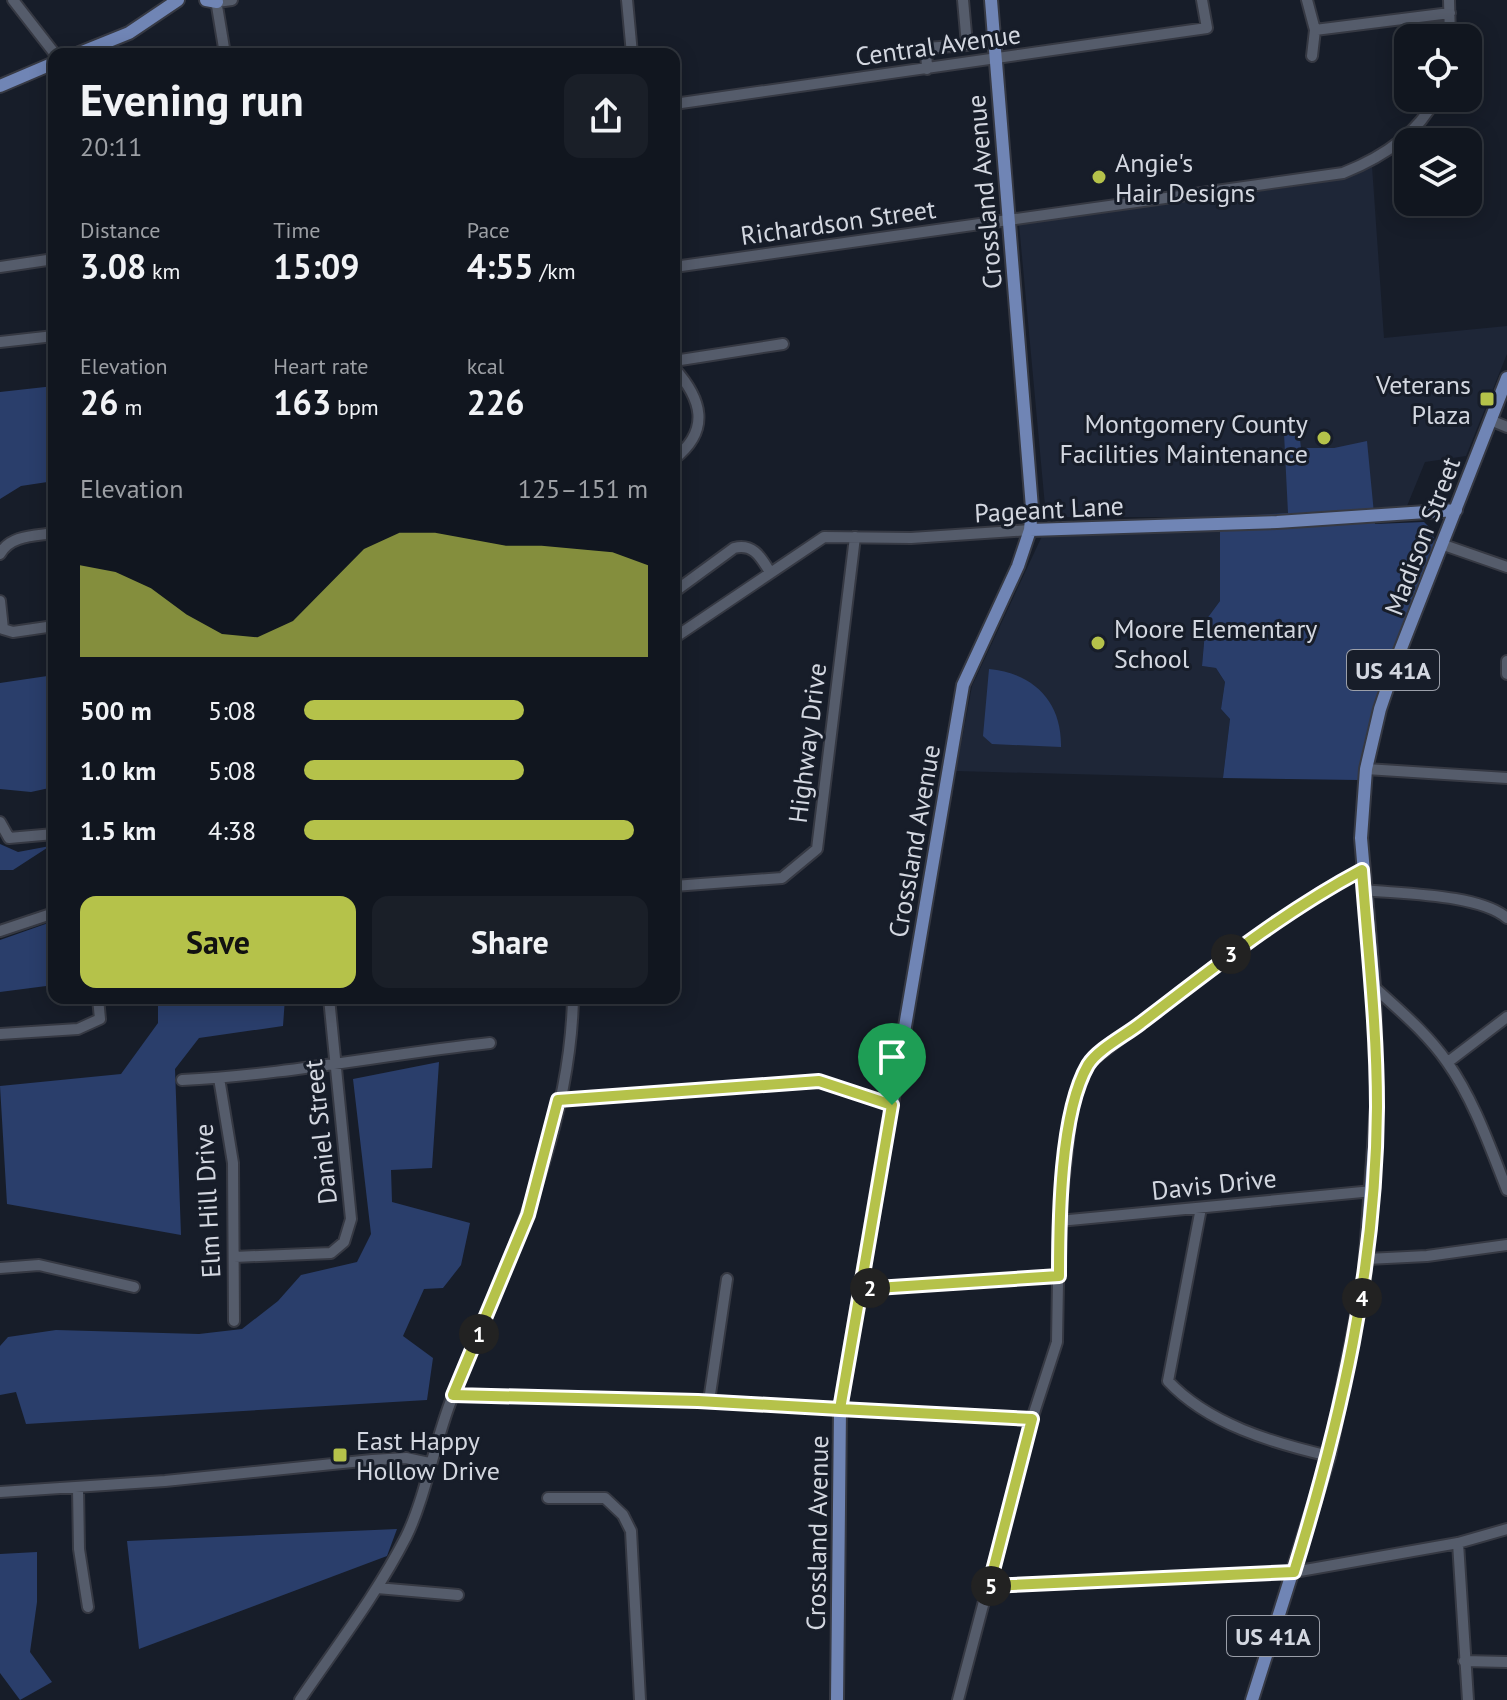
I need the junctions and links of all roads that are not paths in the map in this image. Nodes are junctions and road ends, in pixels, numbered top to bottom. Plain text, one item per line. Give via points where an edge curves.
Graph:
1 (13, 0) edge
2 (232, 0) edge
3 (627, 0) edge
4 (963, 0) edge
5 (991, 0) edge
6 (1202, 0) edge
7 (1307, 0) edge
8 (1449, 0) edge
9 (176, 1) edge
10 (213, 1) edge
11 (1450, 13) junction
12 (1450, 24) edge
13 (1315, 30) junction
14 (50, 48) edge
15 (92, 48) edge
16 (224, 48) edge
17 (631, 48) edge
18 (1312, 56) dead end
19 (996, 59) junction
20 (48, 66) edge
21 (927, 69) junction
22 (0, 86) edge
23 (680, 103) edge
24 (1426, 112) edge
25 (1008, 220) junction
26 (48, 260) edge
27 (680, 266) edge
28 (0, 267) edge
29 (48, 337) edge
30 (0, 342) edge
31 (783, 344) dead end
32 (680, 360) edge
33 (680, 375) edge
34 (1507, 378) edge
35 (1490, 420) junction
36 (1507, 427) edge
37 (680, 454) edge
38 (1456, 510) junction
39 (1030, 530) junction
40 (48, 534) edge
41 (855, 537) junction
42 (1441, 544) junction
43 (0, 554) edge
44 (1507, 567) edge
45 (770, 572) junction
46 (680, 588) edge
47 (0, 601) edge
48 (48, 627) edge
49 (680, 635) edge
50 (1507, 661) edge
51 (1507, 674) edge
52 (1366, 769) junction
53 (1507, 778) edge
54 (0, 822) edge
55 (48, 835) edge
56 (1362, 870) junction
57 (680, 886) edge
58 (1364, 890) junction
59 (48, 915) edge
60 (1507, 918) edge
61 (0, 931) edge
62 (1374, 987) junction
63 (99, 1004) edge
64 (330, 1004) edge
65 (573, 1004) edge
66 (1507, 1017) edge
67 (0, 1034) edge
68 (490, 1043) dead end
69 (1448, 1062) junction
70 (336, 1065) junction
71 (219, 1078) junction
72 (182, 1080) dead end
73 (558, 1100) junction
74 (892, 1105) junction
75 (1507, 1190) edge
76 (1373, 1191) junction
77 (1201, 1208) junction
78 (1059, 1221) junction
79 (1507, 1245) edge
80 (234, 1257) junction
81 (1367, 1259) junction
82 (0, 1268) edge
83 (1059, 1276) junction
84 (727, 1279) dead end
85 (134, 1287) dead end
86 (861, 1289) junction
87 (234, 1321) dead end
88 (453, 1395) junction
89 (709, 1401) junction
90 (840, 1409) junction
91 (1032, 1419) junction
92 (1329, 1456) junction
93 (429, 1463) junction
94 (78, 1488) junction
95 (0, 1492) edge
96 (548, 1498) dead end
97 (1507, 1529) edge
98 (1458, 1543) junction
99 (1294, 1572) junction
100 (989, 1586) junction
101 (377, 1588) junction
102 (458, 1595) dead end
103 (88, 1607) dead end
104 (1464, 1661) junction
105 (1507, 1662) edge
106 (300, 1700) edge
107 (640, 1700) edge
108 (837, 1700) edge
109 (958, 1700) edge
110 (1252, 1700) edge
111 (1468, 1700) edge

1 - 14 street
2 - 10 street
3 - 17 street
4 - 21 street via 967,45 926,48
5 - 19 main road, Crossland Avenue
6 - 19 street, Central Avenue via 1207,28
7 - 13 street
8 - 11 street
9 - 15 main road via 129,33
10 - 16 street
11 - 12 street
11 - 13 street
13 - 18 street
19 - 21 street, Central Avenue
19 - 25 main road, Crossland Avenue
20 - 22 main road
21 - 23 street, Central Avenue
24 - 25 street, Richardson Street via 1395,146 1343,173
25 - 27 street, Richardson Street
25 - 39 main road, Crossland Avenue via 1032,482
26 - 28 street
29 - 30 street
31 - 32 street
33 - 37 street via 693,389 698,408 698,430
34 - 35 main road, Madison Street / US 41A
35 - 36 street
35 - 38 main road, Madison Street / US 41A
38 - 39 main road, Pageant Lane
38 - 42 main road, Madison Street / US 41A
39 - 41 street, Pageant Lane
39 - 74 main road, Crossland Avenue via 963,685
40 - 43 street via 22,538
41 - 45 street, Pageant Lane via 824,537
41 - 57 street, Highway Drive via 817,849 782,878
42 - 44 street
42 - 52 main road, Madison Street / US 41A via 1388,683
45 - 46 street via 755,551 742,546
45 - 49 street, Pageant Lane
47 - 48 street via 3,629
50 - 51 street
52 - 53 street
52 - 56 main road, Madison Street / US 41A
54 - 55 street via 9,838
56 - 58 main road, Madison Street / US 41A
56 - 78 street via 1222,960 1089,1063 1072,1106
58 - 60 street via 1497,909
58 - 62 main road, Madison Street / US 41A
59 - 61 street
62 - 69 street
62 - 76 main road, Madison Street / US 41A
63 - 67 street via 100,1019 78,1029
64 - 70 street, Daniel Street
65 - 73 street
66 - 69 street
68 - 70 street
69 - 75 street
70 - 71 street
70 - 80 street, Daniel Street via 351,1219 344,1242 331,1253
71 - 72 street
71 - 80 street, Elm Hill Drive via 233,1163
73 - 74 street via 819,1081
73 - 88 street via 528,1215
74 - 86 main road, Crossland Avenue
76 - 77 street, Davis Drive
76 - 81 main road, Madison Street / US 41A
77 - 78 street, Davis Drive
77 - 92 street via 1168,1381 1186,1400 1273,1443
78 - 83 street
79 - 81 street
80 - 87 street, Elm Hill Drive
81 - 92 main road, Madison Street / US 41A
82 - 85 street via 39,1265
83 - 86 street
83 - 91 street via 1057,1342
84 - 89 street
86 - 90 main road, Crossland Avenue
88 - 89 street
88 - 93 street
89 - 90 street
90 - 91 street
90 - 108 main road, Crossland Avenue
91 - 100 street
92 - 99 main road, Madison Street / US 41A
93 - 94 street via 372,1460
93 - 101 street via 408,1534
94 - 95 street
94 - 103 street via 79,1549
96 - 107 street via 605,1498 631,1531
97 - 98 street
98 - 99 street
98 - 104 street
99 - 100 street
99 - 110 main road, Madison Street / US 41A
100 - 109 street
101 - 102 street
101 - 106 street
104 - 105 street
104 - 111 street

